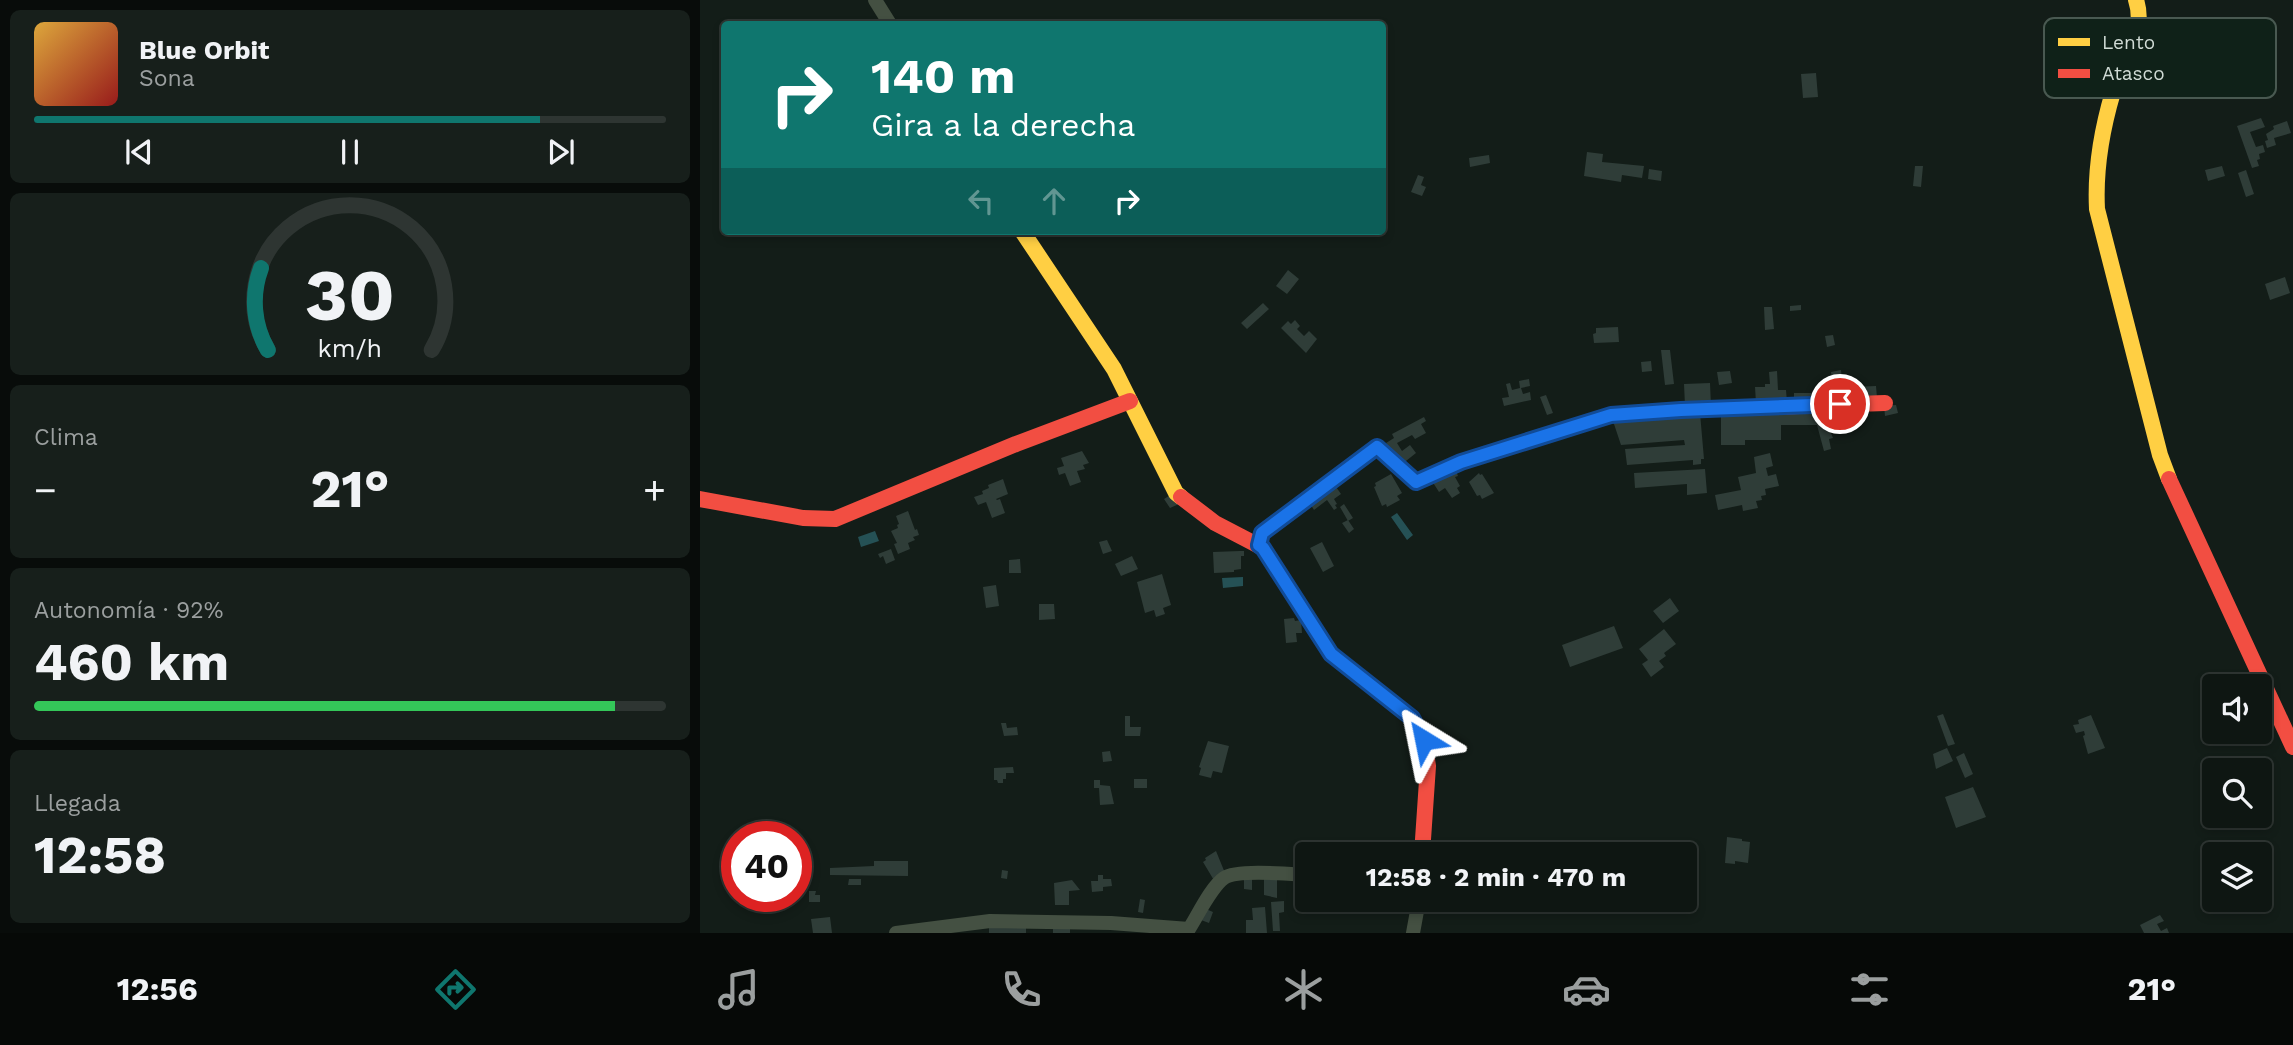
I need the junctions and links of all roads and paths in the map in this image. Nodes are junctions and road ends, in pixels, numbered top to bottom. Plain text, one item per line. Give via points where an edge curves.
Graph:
1 (875, 0) edge
2 (2136, 0) edge
3 (2140, 18) edge
4 (888, 21) edge
5 (2112, 98) edge
6 (1025, 235) edge
7 (1130, 401) junction
8 (1885, 403) dead end
9 (700, 499) edge
10 (1259, 545) junction
11 (2293, 747) edge
12 (1423, 842) edge
13 (1295, 875) edge
14 (1417, 912) edge
15 (896, 933) edge
16 (1413, 933) edge

1 - 4 street
2 - 3 street
5 - 11 street via 2095,190 2097,209 2160,455
6 - 7 street via 1114,369
7 - 9 street via 835,519 803,518
7 - 10 street via 1176,493 1215,523
8 - 10 street via 1611,415 1461,462 1416,482 1377,447 1262,533
10 - 12 street via 1331,654 1412,718 1424,740 1428,766
13 - 15 street via 1224,877 1189,929 990,920
14 - 16 street

